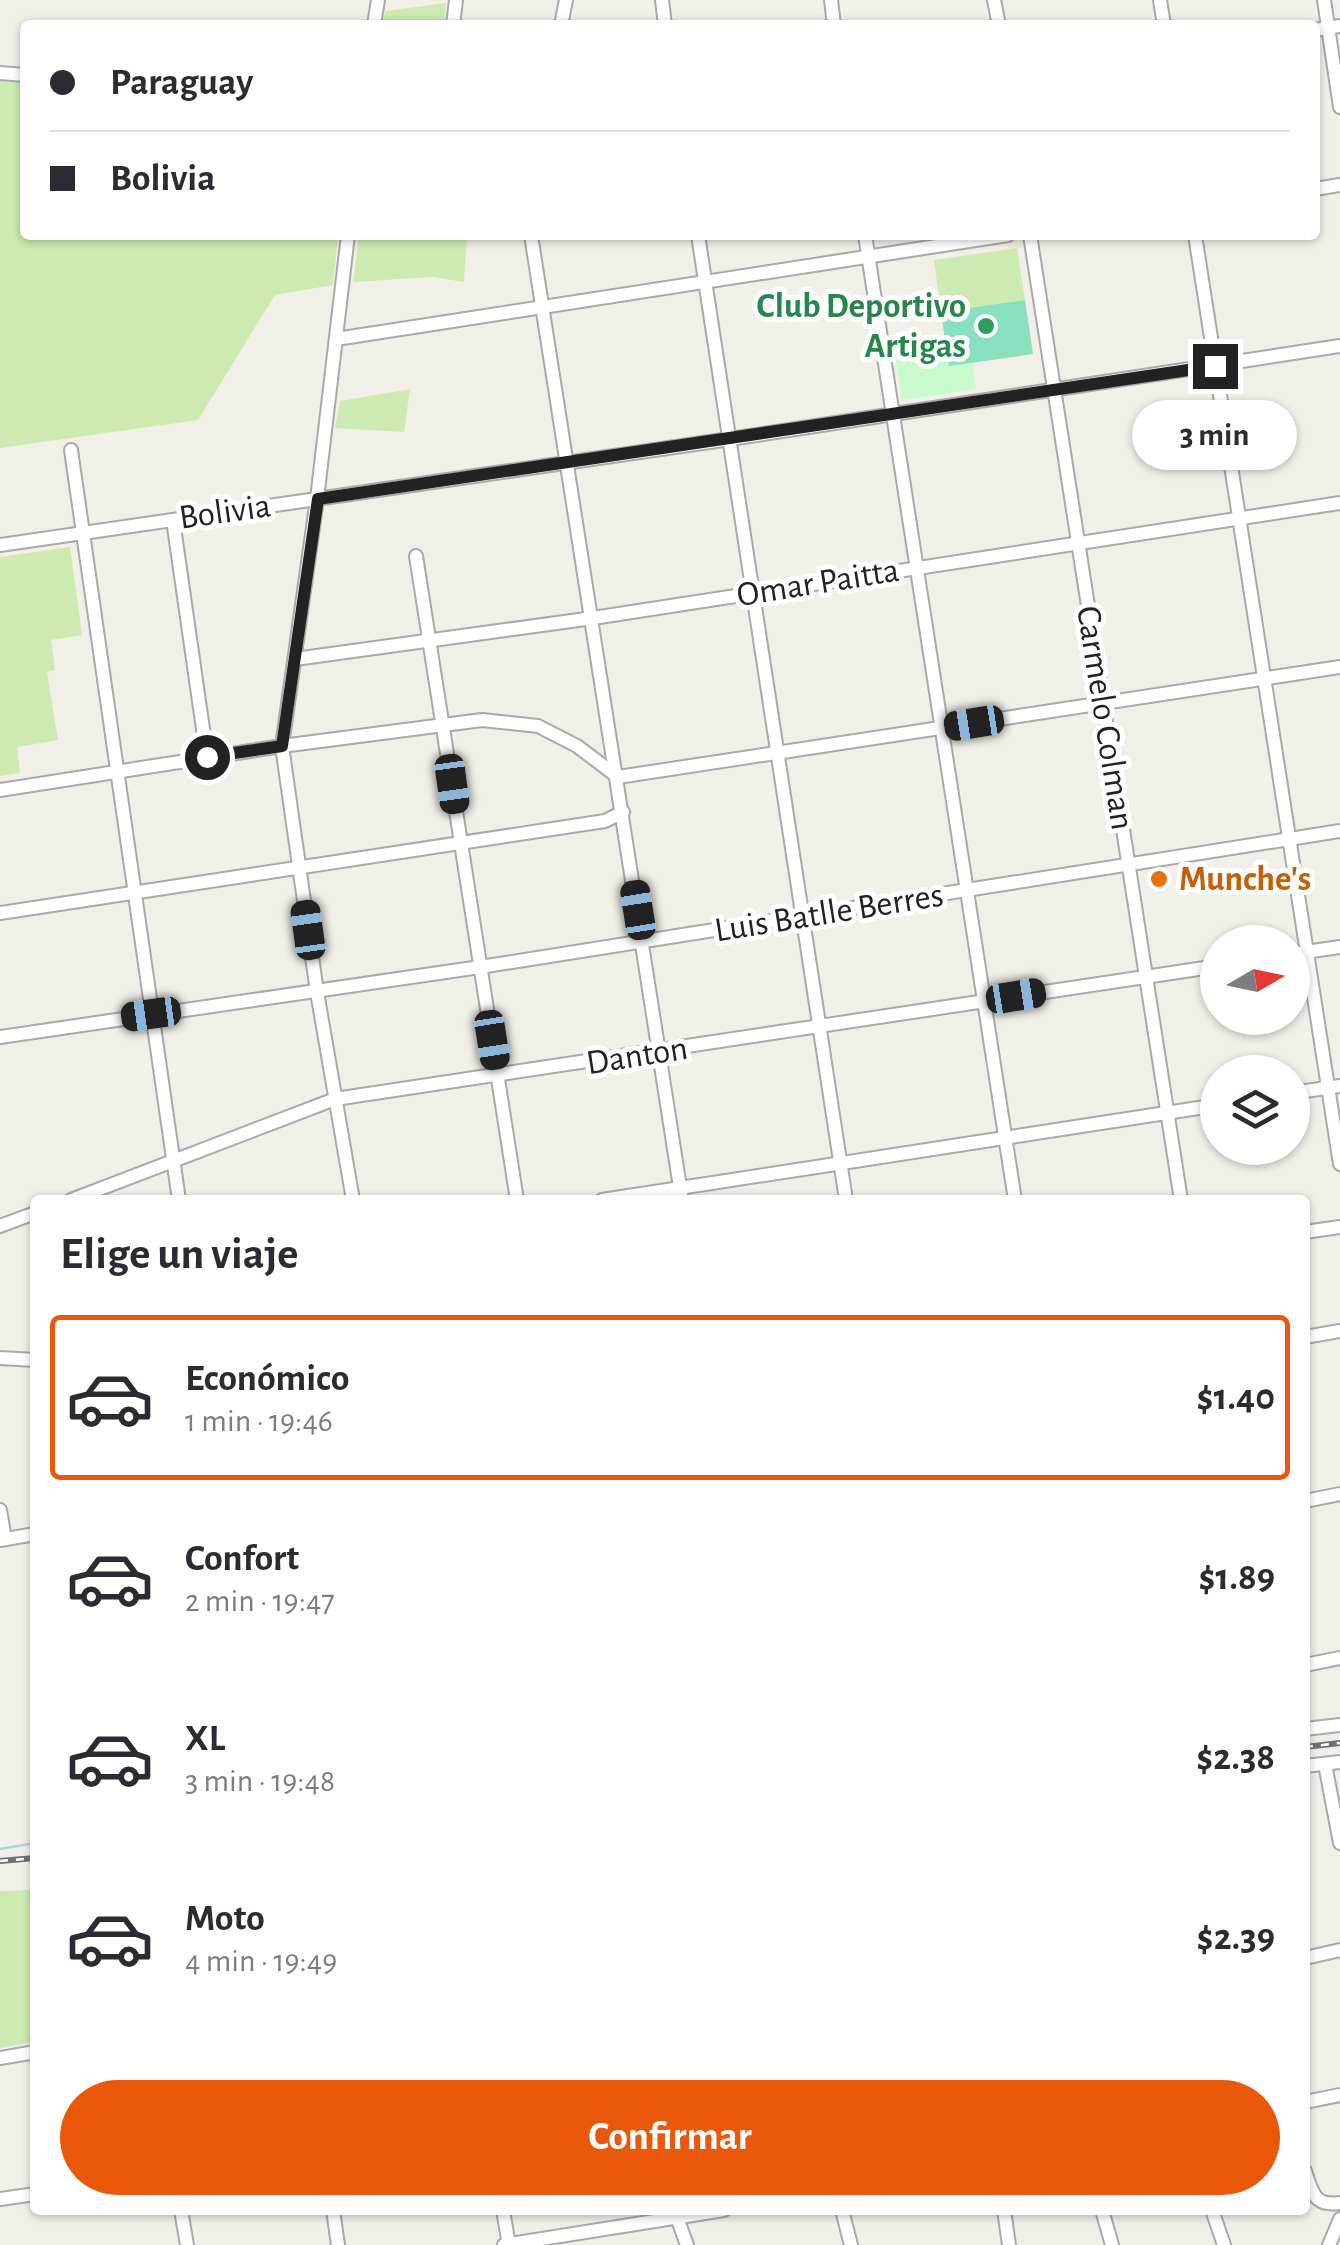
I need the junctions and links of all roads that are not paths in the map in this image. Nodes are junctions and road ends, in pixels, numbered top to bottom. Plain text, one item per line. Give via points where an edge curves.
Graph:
1 (396, 0) edge
2 (1324, 0) edge
3 (377, 1) edge
4 (1328, 28) edge
5 (1340, 107) edge
6 (347, 240) edge
7 (533, 240) edge
8 (699, 240) edge
9 (867, 240) edge
10 (976, 240) edge
11 (1031, 240) edge
12 (1196, 240) edge
13 (869, 257) junction
14 (706, 282) junction
15 (543, 306) junction
16 (336, 339) junction
17 (1340, 346) edge
18 (1215, 366) junction
19 (1054, 389) junction
20 (894, 414) junction
21 (730, 439) junction
22 (72, 450) dead end
23 (567, 462) junction
24 (318, 499) junction
25 (1340, 503) edge
26 (1240, 519) junction
27 (173, 520) junction
28 (81, 533) junction
29 (1078, 543) junction
30 (0, 545) edge
31 (416, 556) dead end
32 (918, 568) junction
33 (754, 594) junction
34 (593, 618) junction
35 (430, 641) junction
36 (296, 659) junction
37 (1340, 667) edge
38 (1264, 679) junction
39 (1104, 704) junction
40 (443, 724) junction
41 (941, 728) junction
42 (282, 746) junction
43 (778, 754) junction
44 (207, 757) junction
45 (115, 770) junction
46 (618, 777) junction
47 (0, 790) edge
48 (622, 812) junction
49 (1340, 831) edge
50 (1290, 839) junction
51 (460, 846) junction
52 (1128, 866) junction
53 (300, 869) junction
54 (968, 892) junction
55 (133, 894) junction
56 (0, 912) edge
57 (805, 917) junction
58 (1298, 925) edge
59 (643, 942) junction
60 (1340, 946) edge
61 (1310, 951) edge
62 (480, 967) junction
63 (1200, 968) edge
64 (1146, 976) junction
65 (318, 992) junction
66 (1310, 992) edge
67 (984, 1001) junction
68 (151, 1014) junction
69 (822, 1028) junction
70 (0, 1037) edge
71 (660, 1052) junction
72 (498, 1077) junction
73 (1334, 1087) edge
74 (335, 1099) junction
75 (1200, 1107) edge
76 (1168, 1112) junction
77 (1006, 1138) junction
78 (173, 1160) junction
79 (841, 1164) junction
80 (1340, 1164) edge
81 (681, 1194) edge
82 (84, 1195) edge
83 (177, 1195) edge
84 (351, 1195) edge
85 (516, 1195) edge
86 (845, 1195) edge
87 (1014, 1195) edge
88 (1180, 1195) edge
89 (30, 1215) edge
90 (0, 1226) edge
91 (1340, 1227) edge
92 (1310, 1231) edge
93 (1340, 1331) edge
94 (1310, 1336) edge
95 (0, 1358) edge
96 (30, 1360) edge
97 (1340, 1494) edge
98 (1310, 1500) edge
99 (0, 1510) edge
100 (30, 1535) edge
101 (2, 1539) edge
102 (1340, 1658) edge
103 (1310, 1664) edge
104 (1340, 1725) edge
105 (1310, 1728) edge
106 (1333, 1763) edge
107 (1340, 1843) edge
108 (1340, 1950) edge
109 (1310, 1957) edge
110 (30, 2053) edge
111 (0, 2058) edge
112 (1340, 2095) edge
113 (1310, 2101) edge
114 (1310, 2186) edge
115 (30, 2195) edge
116 (0, 2199) edge
117 (1340, 2203) edge
118 (182, 2215) edge
119 (334, 2215) edge
120 (504, 2215) edge
121 (670, 2215) edge
122 (675, 2215) edge
123 (843, 2215) edge
124 (1005, 2215) edge
125 (1103, 2215) edge
126 (1214, 2215) edge
127 (1340, 2219) edge
128 (188, 2245) edge
129 (338, 2245) edge
130 (507, 2245) edge
131 (687, 2245) edge
132 (851, 2245) edge
133 (1009, 2245) edge
134 (1112, 2245) edge
135 (1224, 2245) edge
136 (1325, 2245) edge

1 - 3 street
2 - 4 street
4 - 5 street
6 - 16 street
7 - 15 street
8 - 14 street
9 - 13 street
10 - 13 street
11 - 19 street, Carmelo Colman
12 - 18 street
13 - 14 street
13 - 20 street
14 - 15 street
14 - 21 street
15 - 16 street
15 - 23 street
16 - 24 street
17 - 18 street, Bolivia
18 - 19 street, Bolivia
18 - 26 street
19 - 20 street, Bolivia
19 - 29 street, Carmelo Colman
20 - 21 street, Bolivia
20 - 32 street
21 - 23 street, Bolivia
21 - 33 street
22 - 28 street
23 - 24 street, Bolivia
23 - 34 street
24 - 27 street, Bolivia
24 - 36 street
25 - 26 street, Omar Paitta
26 - 29 street, Omar Paitta
26 - 38 street
27 - 28 street, Bolivia
27 - 44 street
28 - 30 street, Bolivia
28 - 45 street
29 - 32 street, Omar Paitta
29 - 39 street, Carmelo Colman
31 - 35 street
32 - 33 street, Omar Paitta
32 - 41 street
33 - 34 street, Omar Paitta
33 - 43 street
34 - 35 street, Omar Paitta
34 - 46 street
35 - 36 street, Omar Paitta
35 - 40 street
36 - 42 street
37 - 38 street
38 - 39 street
38 - 50 street
39 - 41 street
39 - 52 street, Carmelo Colman
40 - 42 street
40 - 46 street via 538,726
40 - 51 street
41 - 43 street
41 - 54 street
42 - 44 street
42 - 53 street
43 - 46 street
43 - 57 street
44 - 45 street
45 - 47 street
45 - 55 street
46 - 48 street
48 - 51 street via 605,821
48 - 59 street
49 - 50 street, Luis Batlle Berres
50 - 52 street, Luis Batlle Berres
50 - 58 street
51 - 53 street
51 - 62 street
52 - 54 street, Luis Batlle Berres
52 - 64 street, Carmelo Colman
53 - 55 street
53 - 65 street
54 - 57 street, Luis Batlle Berres
54 - 67 street
55 - 56 street
55 - 68 street
57 - 59 street, Luis Batlle Berres
57 - 69 street
59 - 62 street, Luis Batlle Berres
59 - 71 street
60 - 61 street
62 - 65 street, Luis Batlle Berres
62 - 72 street
63 - 64 street, Danton
64 - 67 street, Danton
64 - 76 street, Carmelo Colman
65 - 68 street, Luis Batlle Berres
65 - 74 street
66 - 73 street
67 - 69 street, Danton
67 - 77 street
68 - 70 street, Luis Batlle Berres
68 - 78 street
69 - 71 street, Danton
69 - 79 street
71 - 72 street, Danton
71 - 81 street
72 - 74 street, Danton
72 - 85 street
73 - 80 street
74 - 78 street, Danton
74 - 84 street
75 - 76 street
76 - 77 street
76 - 88 street, Carmelo Colman
77 - 79 street
77 - 87 street
78 - 82 street, Danton
78 - 83 street
79 - 81 street
79 - 86 street
89 - 90 street
91 - 92 street
93 - 94 street
95 - 96 street
97 - 98 street
99 - 101 street
100 - 101 street
102 - 103 street
104 - 105 street
106 - 107 street
108 - 109 street
110 - 111 street
112 - 113 street
114 - 117 street via 1321,2203
115 - 116 street
118 - 128 street
119 - 129 street
120 - 130 street
121 - 130 street
122 - 131 street
123 - 132 street
124 - 133 street
125 - 134 street
126 - 135 street
127 - 136 street

